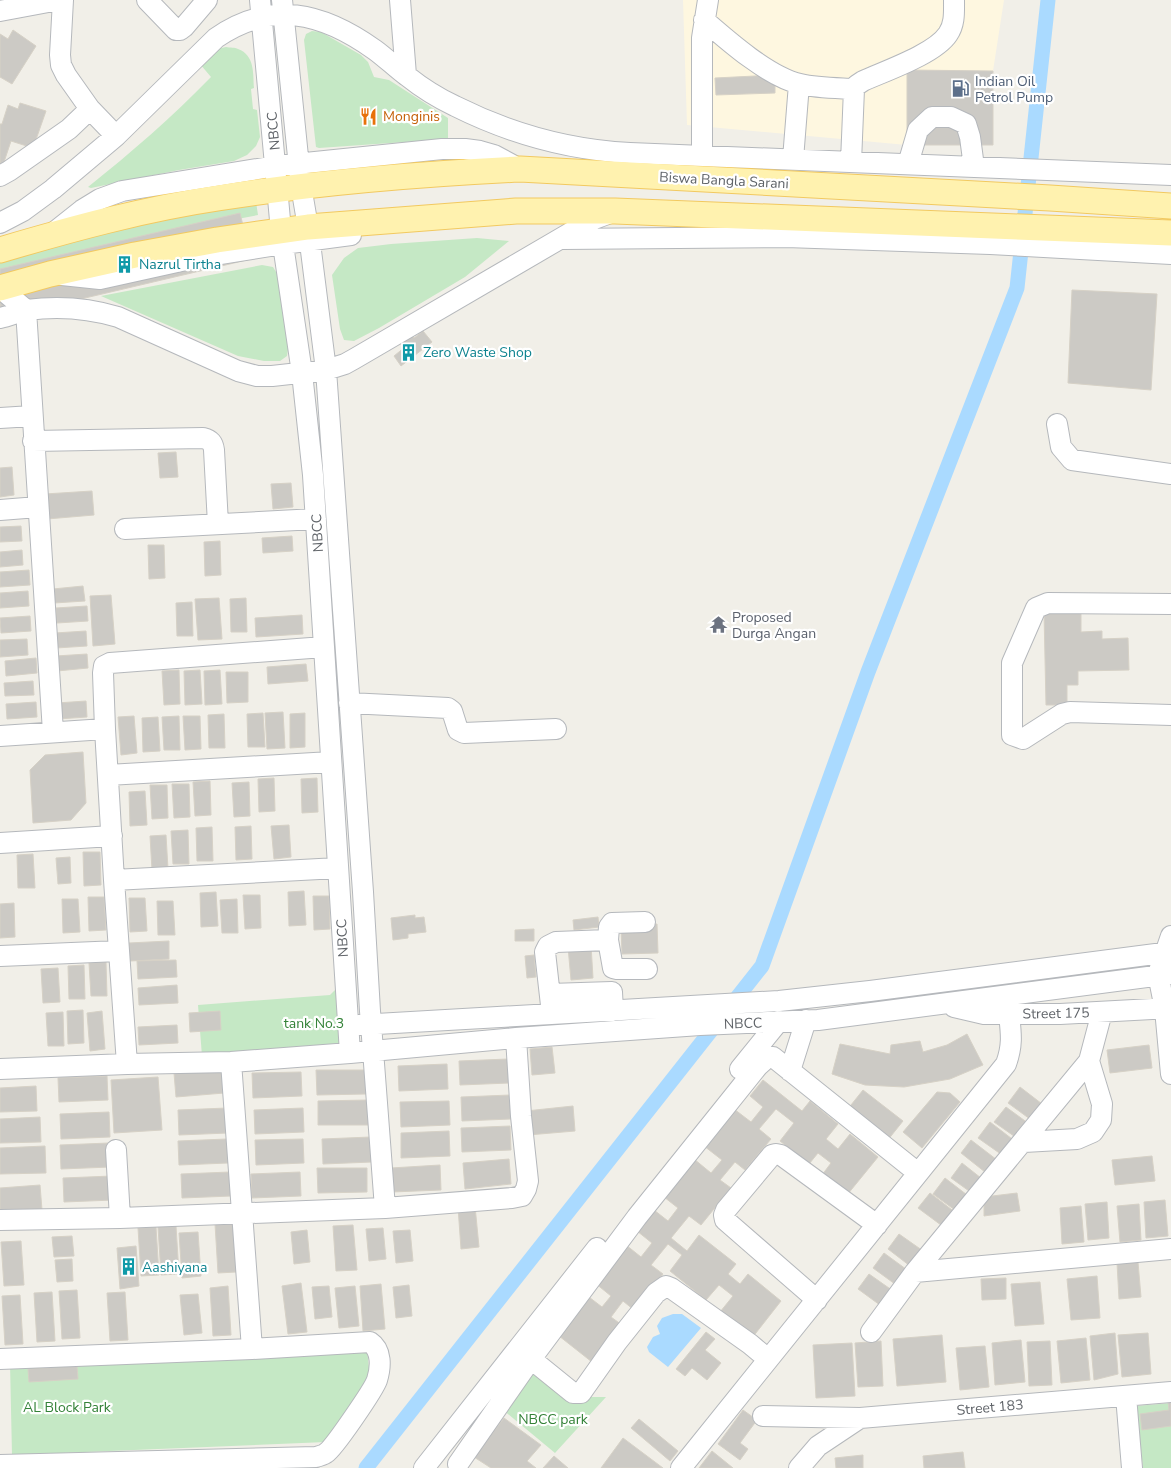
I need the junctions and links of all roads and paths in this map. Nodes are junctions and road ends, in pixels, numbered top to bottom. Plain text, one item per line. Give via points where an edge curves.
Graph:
1 (59, 0) edge
2 (63, 0) edge
3 (148, 0) edge
4 (207, 0) edge
5 (400, 0) edge
6 (708, 0) edge
7 (954, 0) edge
8 (283, 6) edge
9 (261, 7) edge
10 (0, 11) edge
11 (704, 20) junction
12 (406, 75) junction
13 (799, 84) junction
14 (854, 89) junction
15 (90, 110) junction
16 (116, 136) junction
17 (702, 156) junction
18 (794, 159) junction
19 (851, 162) junction
20 (908, 164) junction
21 (668, 166) junction
22 (983, 168) junction
23 (1171, 175) edge
24 (0, 176) edge
25 (288, 176) junction
26 (1171, 206) edge
27 (615, 211) junction
28 (0, 223) edge
29 (1171, 233) edge
30 (308, 234) junction
31 (989, 235) junction
32 (282, 237) junction
33 (1041, 237) junction
34 (561, 239) junction
35 (0, 250) edge
36 (1171, 254) edge
37 (0, 288) edge
38 (26, 310) junction
39 (0, 318) edge
40 (326, 370) junction
41 (302, 373) junction
42 (32, 416) junction
43 (0, 418) edge
44 (1057, 424) dead end
45 (34, 441) junction
46 (1171, 474) edge
47 (38, 507) junction
48 (0, 510) edge
49 (316, 519) junction
50 (218, 524) junction
51 (125, 529) dead end
52 (1171, 604) edge
53 (324, 647) junction
54 (349, 703) junction
55 (1171, 715) edge
56 (106, 729) junction
57 (556, 729) dead end
58 (53, 732) junction
59 (0, 736) edge
60 (331, 762) junction
61 (108, 775) junction
62 (112, 836) junction
63 (0, 843) edge
64 (338, 868) junction
65 (114, 880) junction
66 (646, 922) dead end
67 (608, 940) junction
68 (1169, 947) edge
69 (119, 951) junction
70 (0, 956) edge
71 (647, 969) dead end
72 (1165, 974) edge
73 (550, 994) junction
74 (739, 1004) junction
75 (941, 1004) junction
76 (1168, 1009) edge
77 (613, 1011) junction
78 (1102, 1012) junction
79 (552, 1014) junction
80 (1009, 1014) junction
81 (699, 1015) junction
82 (806, 1020) junction
83 (774, 1022) junction
84 (736, 1024) junction
85 (372, 1025) junction
86 (347, 1026) junction
87 (516, 1038) junction
88 (374, 1050) junction
89 (350, 1053) junction
90 (1089, 1061) junction
91 (231, 1062) junction
92 (127, 1064) junction
93 (0, 1069) edge
94 (790, 1071) junction
95 (1171, 1074) edge
96 (1024, 1142) junction
97 (116, 1150) dead end
98 (918, 1173) junction
99 (385, 1208) junction
100 (242, 1214) junction
101 (120, 1218) junction
102 (0, 1220) edge
103 (877, 1225) junction
104 (1171, 1249) edge
105 (916, 1272) junction
106 (817, 1300) junction
107 (871, 1332) dead end
108 (252, 1349) junction
109 (0, 1359) edge
110 (531, 1359) junction
111 (768, 1359) junction
112 (1171, 1392) edge
113 (1126, 1396) junction
114 (763, 1416) dead end
115 (860, 1418) junction
116 (818, 1446) junction
117 (0, 1465) edge
118 (460, 1467) edge
119 (424, 1468) edge
120 (681, 1468) edge
121 (799, 1468) edge
122 (820, 1468) edge
123 (1132, 1468) edge

1 - 10 street
2 - 15 street via 61,65
3 - 4 street via 176,30 184,27
5 - 12 street
6 - 11 street
7 - 14 street via 954,20 943,40 927,52 863,81
8 - 9 street
8 - 12 street via 344,31 376,50
8 - 25 street
9 - 16 street via 216,38
9 - 25 street, NBCC
11 - 13 street via 727,41 777,76
11 - 17 street
12 - 21 street via 449,103 509,129
13 - 14 street
13 - 18 street
14 - 19 street
15 - 16 street
15 - 24 street via 69,129
16 - 28 street via 53,189
17 - 18 street
17 - 21 street
18 - 19 street
19 - 20 street
20 - 22 street
20 - 22 street via 918,130 932,117 951,117 966,124
21 - 25 main road, Biswa Bangla Sarani
21 - 26 main road, Biswa Bangla Sarani via 988,194
22 - 23 street
25 - 30 street
25 - 32 street, NBCC
25 - 35 main road, Biswa Bangla Sarani via 216,198 52,234
27 - 30 main road via 516,211
27 - 31 main road
27 - 34 street via 594,219
29 - 33 main road
30 - 32 main road
30 - 40 street
31 - 33 main road
31 - 34 street
32 - 37 main road via 135,255
32 - 41 street, NBCC
33 - 36 street
34 - 40 street via 354,360
37 - 38 street
38 - 39 street
38 - 41 street via 71,308 99,312 118,317 238,371 257,376
38 - 42 street
40 - 41 street
40 - 54 street
41 - 49 street, NBCC
42 - 43 street
42 - 45 street
44 - 46 street via 1061,447 1072,460
45 - 47 street
45 - 50 street via 209,439 214,450
47 - 48 street
47 - 58 street
49 - 50 street
49 - 53 street, NBCC
50 - 51 street
52 - 55 street via 1048,603 1036,608 1012,663 1012,735 1023,739 1070,712
53 - 56 street via 110,663 104,666 103,673
53 - 60 street, NBCC
54 - 57 street via 448,708 458,730 464,733
54 - 85 street
56 - 58 street
56 - 61 street
58 - 59 street
60 - 61 street
60 - 64 street, NBCC
61 - 62 street
62 - 63 street
62 - 65 street
64 - 65 street
64 - 86 street, NBCC
65 - 69 street
66 - 67 street via 612,924
67 - 71 street via 613,968
67 - 73 street via 556,942 548,946 545,952
68 - 72 street
68 - 74 street via 870,992
69 - 70 street
69 - 92 street
72 - 75 street, NBCC
72 - 76 street
73 - 77 street via 612,992
73 - 79 street
74 - 81 street
74 - 84 street
75 - 80 street, Street 175 via 984,1014
75 - 82 street, NBCC
76 - 78 street, Street 175
76 - 95 street
77 - 79 street
77 - 81 street
78 - 80 street, Street 175
78 - 90 street
79 - 85 street
80 - 98 street via 1012,1036 1006,1064
81 - 84 street, NBCC
81 - 87 street, NBCC
82 - 83 street, NBCC
82 - 94 street
83 - 84 street, NBCC
83 - 119 street
85 - 86 street
85 - 88 street
86 - 89 street, NBCC
87 - 88 street, NBCC
87 - 99 street via 528,1181 522,1196
88 - 89 street, NBCC
88 - 99 street
89 - 91 street
90 - 96 street
90 - 96 street via 1102,1104 1101,1120 1093,1132 1077,1139
91 - 92 street
91 - 100 street
92 - 93 street
94 - 98 street
94 - 110 street via 773,1057 768,1057 758,1066 637,1217
96 - 105 street
97 - 101 street
98 - 103 street
99 - 100 street
100 - 101 street
100 - 108 street
101 - 102 street
103 - 106 street
103 - 106 street via 776,1154 726,1210 724,1220
104 - 105 street
105 - 107 street
106 - 111 street
108 - 109 street
108 - 117 street via 370,1342 375,1346 380,1363 376,1382 336,1444 316,1458
110 - 111 street via 573,1393 580,1393 656,1293 666,1286
110 - 118 street
111 - 120 street
112 - 113 street, Street 183
113 - 115 street, Street 183
113 - 123 street
114 - 115 street
115 - 116 street, Street 183
116 - 121 street, Street 183
116 - 122 street

